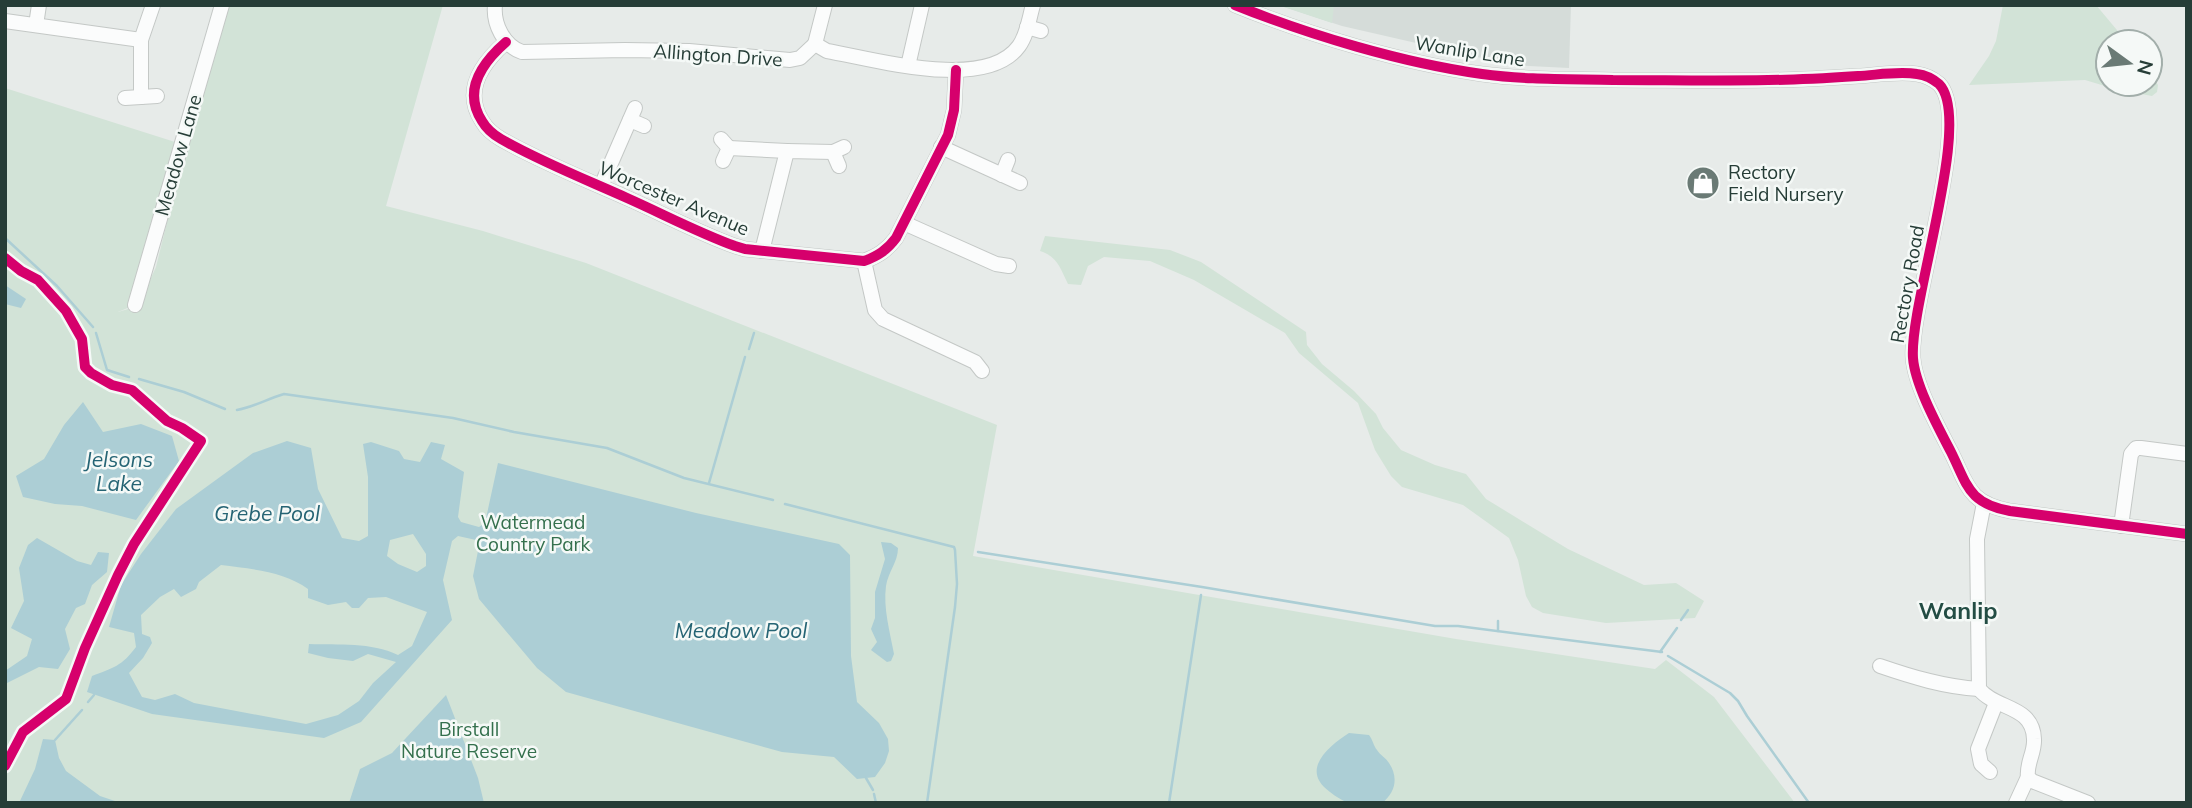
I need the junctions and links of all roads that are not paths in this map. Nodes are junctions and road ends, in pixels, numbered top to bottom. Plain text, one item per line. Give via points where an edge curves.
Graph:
1 (39, 5) edge
2 (153, 5) edge
3 (222, 5) edge
4 (495, 5) edge
5 (825, 5) edge
6 (922, 5) edge
7 (1033, 5) edge
8 (1235, 5) edge
9 (5, 21) edge
10 (36, 25) junction
11 (141, 40) junction
12 (506, 42) junction
13 (816, 44) junction
14 (908, 65) junction
15 (956, 70) junction
16 (1707, 81) joint
17 (157, 96) dead end
18 (141, 97) junction
19 (125, 98) dead end
20 (637, 118) dead end
21 (941, 147) junction
22 (724, 149) dead end
23 (787, 151) junction
24 (1008, 160) dead end
25 (839, 166) dead end
26 (1002, 175) junction
27 (1020, 183) dead end
28 (601, 187) junction
29 (904, 223) junction
30 (762, 251) junction
31 (864, 261) junction
32 (999, 268) dead end
33 (135, 305) dead end
34 (980, 362) dead end
35 (2187, 454) edge
36 (1984, 503) junction
37 (2121, 526) junction
38 (2187, 534) edge
39 (1880, 666) dead end
40 (1979, 690) junction
41 (1996, 703) junction
42 (1990, 772) dead end
43 (2028, 777) junction
44 (2016, 803) edge
45 (2088, 803) edge

1 - 10 street
2 - 11 street
3 - 33 street, Meadow Lane
4 - 12 street
5 - 13 street
6 - 14 street
7 - 15 street via 1034,29 1006,59
8 - 16 street, Wanlip Lane via 1354,45 1481,74
9 - 10 street
10 - 11 street
11 - 18 street
12 - 13 street, Allington Drive via 522,52 689,51 790,60 800,58
12 - 28 street, Worcester Avenue via 479,71 475,84 477,113 483,123 501,139
13 - 14 street via 827,51
14 - 15 street
15 - 21 street via 954,110
16 - 36 street, Rectory Road via 1914,73 1937,82 1945,92 1950,138 1913,337 1913,360 1917,380 1947,446 1971,491
17 - 18 street
18 - 19 street
20 - 28 street
21 - 26 street
21 - 29 street
22 - 23 street
23 - 25 street via 838,149
23 - 30 street
24 - 26 street
26 - 27 street
28 - 30 street, Worcester Avenue via 726,243
29 - 31 street via 888,249
29 - 32 street
30 - 31 street, Worcester Avenue
31 - 34 street via 874,310 883,319
35 - 37 street via 2133,451
36 - 37 street via 2010,511
36 - 40 street via 1977,539
37 - 38 street
39 - 40 street
40 - 41 street
41 - 42 street via 1972,749
41 - 43 street via 2023,714 2033,731
43 - 44 street
43 - 45 street

